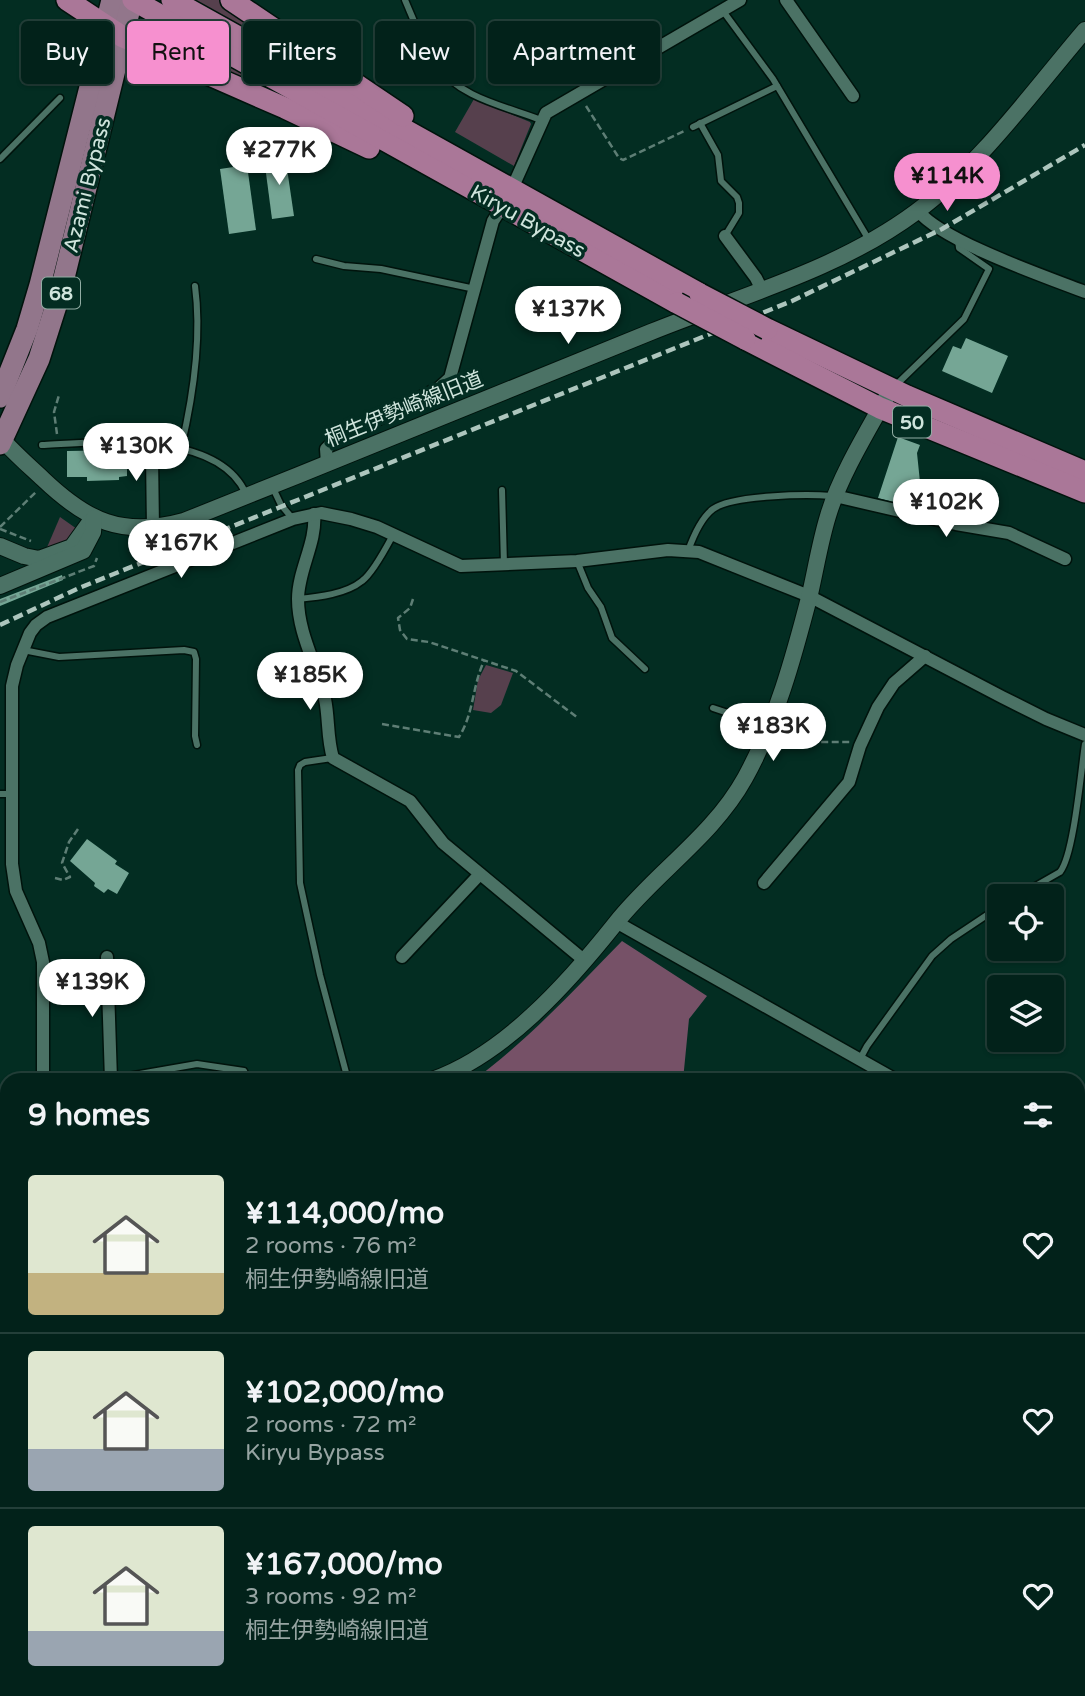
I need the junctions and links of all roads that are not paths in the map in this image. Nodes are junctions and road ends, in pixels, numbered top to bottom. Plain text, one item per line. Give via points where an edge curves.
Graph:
1 (66, 0) edge
2 (112, 0) edge
3 (172, 0) edge
4 (231, 0) edge
5 (405, 0) edge
6 (740, 0) edge
7 (786, 0) edge
8 (136, 2) edge
9 (723, 11) junction
10 (1085, 30) edge
11 (114, 31) junction
12 (777, 86) junction
13 (853, 96) dead end
14 (60, 98) dead end
15 (541, 120) junction
16 (0, 159) edge
17 (506, 199) junction
18 (918, 211) junction
19 (725, 236) joint
20 (958, 238) junction
21 (870, 242) junction
22 (316, 259) dead end
23 (195, 286) dead end
24 (475, 289) junction
25 (762, 290) junction
26 (1085, 292) edge
27 (891, 388) junction
28 (0, 397) edge
29 (880, 408) junction
30 (1, 440) edge
31 (156, 443) junction
32 (42, 445) dead end
33 (181, 448) junction
34 (327, 463) junction
35 (1085, 472) edge
36 (272, 486) junction
37 (502, 490) dead end
38 (1085, 492) edge
39 (247, 496) junction
40 (835, 496) junction
41 (314, 514) junction
42 (94, 518) junction
43 (293, 519) junction
44 (153, 528) junction
45 (393, 535) junction
46 (0, 547) edge
47 (688, 551) junction
48 (24, 556) junction
49 (1065, 559) dead end
50 (577, 561) junction
51 (504, 566) junction
52 (26, 576) junction
53 (0, 586) edge
54 (809, 596) junction
55 (298, 599) junction
56 (23, 650) junction
57 (925, 656) junction
58 (645, 669) dead end
59 (713, 708) dead end
60 (769, 724) junction
61 (1085, 735) edge
62 (1085, 744) edge
63 (197, 745) dead end
64 (333, 758) junction
65 (6, 794) edge
66 (480, 874) junction
67 (764, 883) dead end
68 (1039, 884) edge
69 (987, 915) edge
70 (616, 922) junction
71 (107, 957) dead end
72 (402, 957) dead end
73 (585, 961) junction
74 (860, 1059) junction
75 (43, 1073) edge
76 (111, 1073) edge
77 (143, 1073) edge
78 (246, 1073) edge
79 (346, 1073) edge
80 (462, 1073) edge
81 (884, 1073) edge

1 - 11 highway, 50
2 - 11 main road, Azami Bypass / 68
3 - 17 highway, Kiryu Bypass / 50
4 - 17 highway, 50 via 419,126 485,164
5 - 15 lane via 435,63 448,79 487,101
6 - 9 street
7 - 13 street
8 - 11 main road, Azami Bypass / 68
8 - 17 highway, Kiryu Bypass / 50
9 - 12 lane
9 - 15 street via 577,93
10 - 18 street, 桐生伊勢崎線旧道 via 975,159
11 - 17 highway, 50 via 459,194
11 - 28 main road, Azami Bypass / 68 via 40,285
11 - 30 main road, Azami Bypass / 68 via 55,313
12 - 19 lane via 696,125 718,155 720,181 740,203
12 - 21 lane
14 - 16 lane
15 - 17 street
17 - 24 street via 493,221
17 - 27 highway, Kiryu Bypass / 50, bridge
17 - 29 highway, Kiryu Bypass / 50, bridge via 677,303
18 - 20 street
18 - 21 street, 桐生伊勢崎線旧道
19 - 25 street
20 - 26 street
20 - 27 lane via 959,248 989,270 964,320
21 - 25 street, 桐生伊勢崎線旧道
22 - 24 lane
23 - 33 lane via 193,380
24 - 34 street via 446,383 332,442 326,449
25 - 34 street, 桐生伊勢崎線旧道
27 - 29 street
27 - 35 highway, Kiryu Bypass / 50
29 - 38 highway, Kiryu Bypass / 50
29 - 40 street
30 - 42 street, 桐生伊勢崎線旧道 via 64,500
31 - 32 lane
31 - 33 lane
31 - 44 street via 152,456
33 - 39 lane via 219,464 240,482
34 - 36 street, 桐生伊勢崎線旧道
36 - 39 street, 桐生伊勢崎線旧道
36 - 43 lane
37 - 51 lane
39 - 44 street, 桐生伊勢崎線旧道
40 - 47 lane via 727,503 705,517
40 - 49 street via 1009,533
40 - 54 street
41 - 43 street
41 - 45 street via 351,519
41 - 55 street
42 - 44 street, 桐生伊勢崎線旧道 via 120,526
42 - 48 street via 72,547 39,559
42 - 52 street via 83,551
43 - 56 street via 47,617 36,625
45 - 51 street via 453,564
45 - 55 lane via 364,581 329,595
46 - 48 street
47 - 50 street
47 - 54 street
48 - 52 lane via 29,569
50 - 51 street
50 - 58 lane via 612,638
52 - 53 street
54 - 57 street
54 - 60 street
55 - 64 street via 301,624 324,695
56 - 63 lane via 59,657 194,652
56 - 65 street via 12,692
57 - 61 street
57 - 67 street via 887,693 863,738 849,782
59 - 60 lane
60 - 70 street via 744,781 725,808
62 - 68 lane via 1064,867
64 - 66 street via 410,801 436,836
64 - 79 lane via 305,762 298,770 299,874
65 - 75 street via 14,881 43,962
66 - 72 street
66 - 73 street
69 - 74 lane via 932,956
70 - 73 street
70 - 74 street
71 - 76 street
73 - 80 street via 518,1028
74 - 81 street
77 - 78 lane via 197,1063

